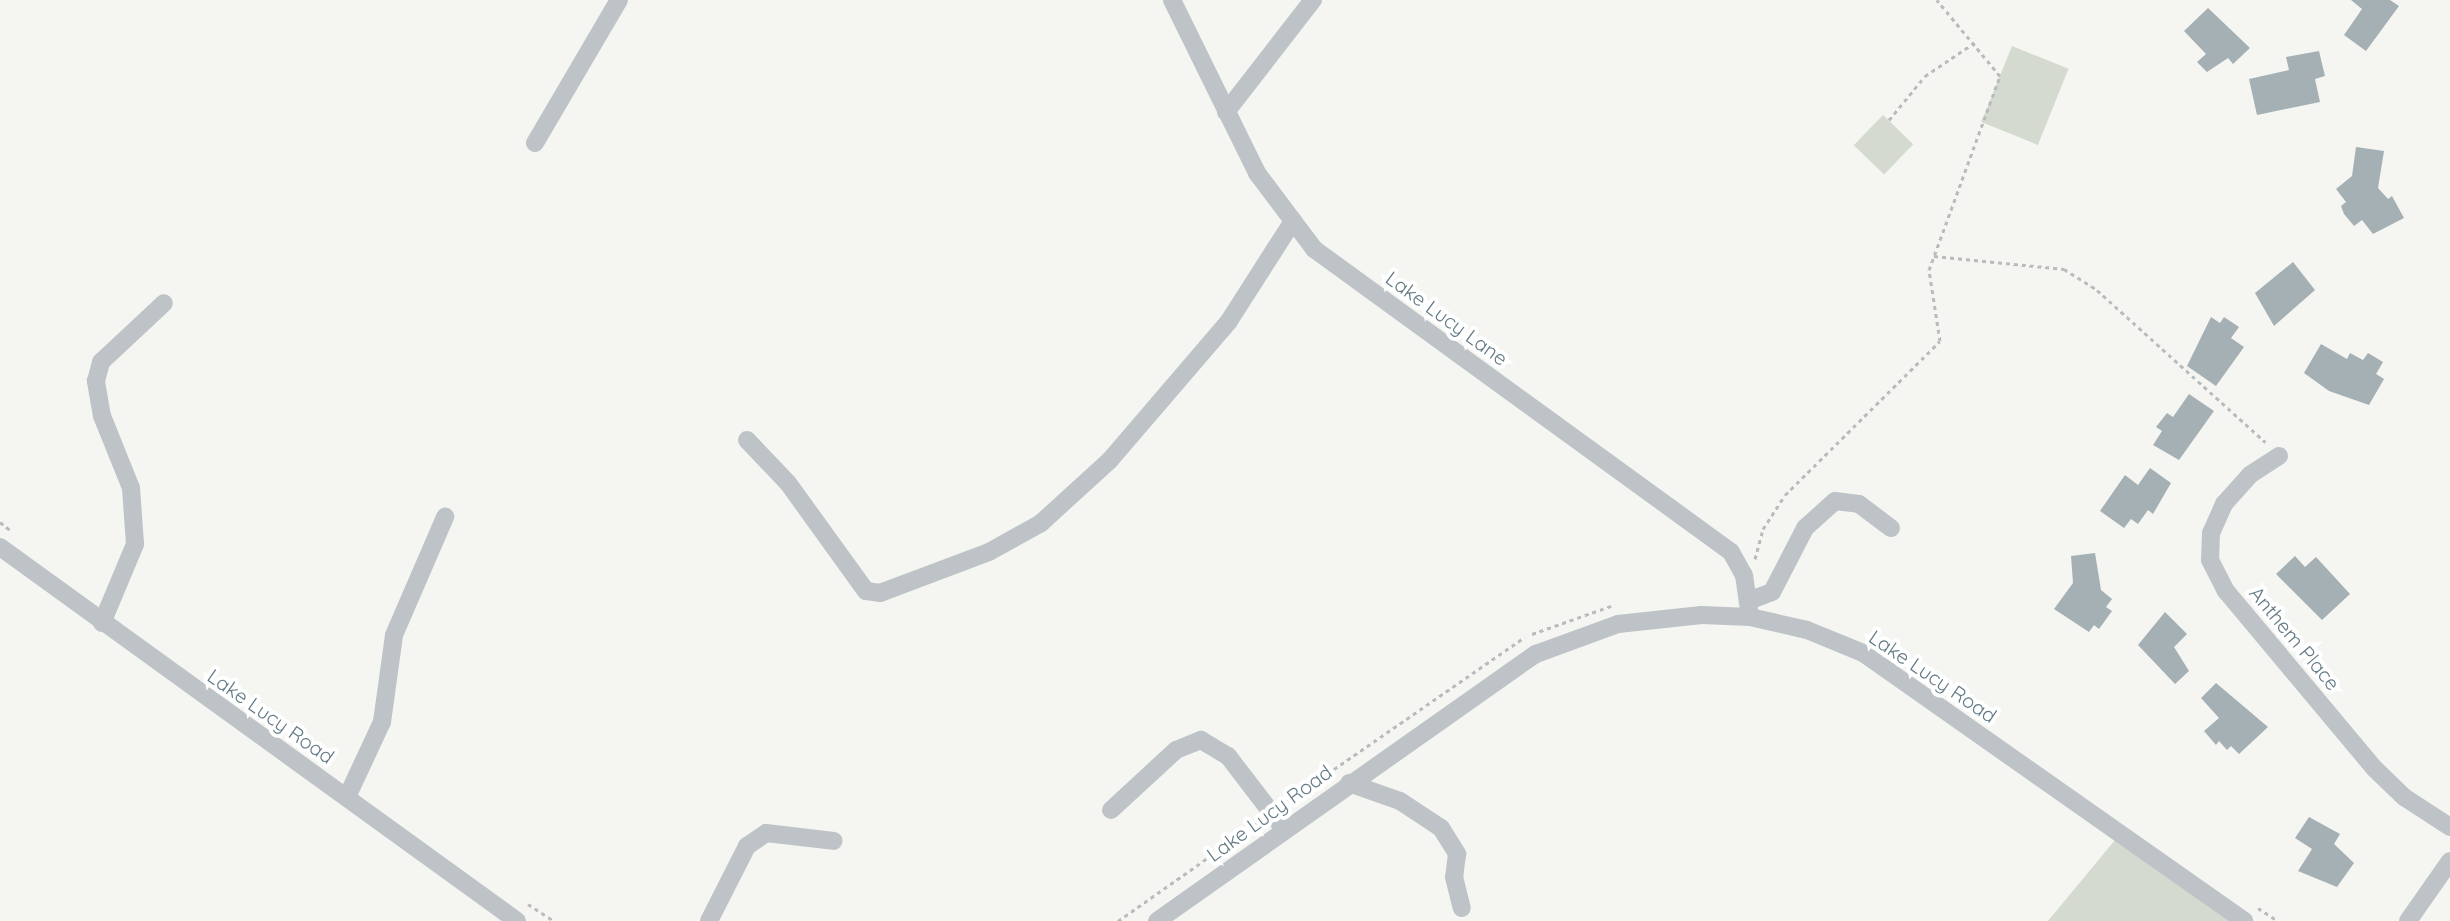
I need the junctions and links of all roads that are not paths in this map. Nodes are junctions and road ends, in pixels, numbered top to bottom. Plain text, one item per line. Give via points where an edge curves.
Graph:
1 (619, 0) edge
2 (1172, 0) edge
3 (1313, 0) edge
4 (1226, 112) junction
5 (535, 143) dead end
6 (1293, 221) junction
7 (164, 303) dead end
8 (747, 440) dead end
9 (2279, 456) dead end
10 (445, 517) dead end
11 (1891, 528) dead end
12 (0, 547) edge
13 (1750, 609) junction
14 (102, 623) junction
15 (1349, 783) junction
16 (347, 797) junction
17 (1111, 810) dead end
18 (2450, 827) edge
19 (1284, 829) junction
20 (834, 841) dead end
21 (2450, 861) edge
22 (1462, 908) dead end
23 (2249, 913) edge
24 (517, 921) edge
25 (709, 921) edge
26 (1157, 921) edge
27 (2408, 921) edge

1 - 5 street
2 - 4 street, Lake Lucy Lane
3 - 4 street
4 - 6 street, Lake Lucy Lane via 1257,173
6 - 8 street via 1229,321 1110,460 1041,523 989,552 880,593 866,591 788,483
6 - 13 street, Lake Lucy Lane via 1314,249 1731,552 1744,575
7 - 14 street via 101,362 96,381 102,416 131,488 135,544
9 - 18 street, Anthem Place via 2250,475 2224,504 2211,533 2210,560 2226,591 2380,775
10 - 16 street via 394,635 382,722
11 - 13 street via 1859,504 1835,501 1805,528 1772,592
12 - 14 street, Lake Lucy Road
13 - 15 street, Lake Lucy Road via 1658,618 1572,637 1503,674
13 - 23 street, Lake Lucy Road via 1863,653
14 - 16 street, Lake Lucy Road
15 - 19 street, Lake Lucy Road
15 - 22 street via 1400,801 1453,841
16 - 24 street, Lake Lucy Road
17 - 19 street via 1176,750 1201,740 1228,756
19 - 26 street, Lake Lucy Road
20 - 25 street via 766,833 747,846
21 - 27 street

